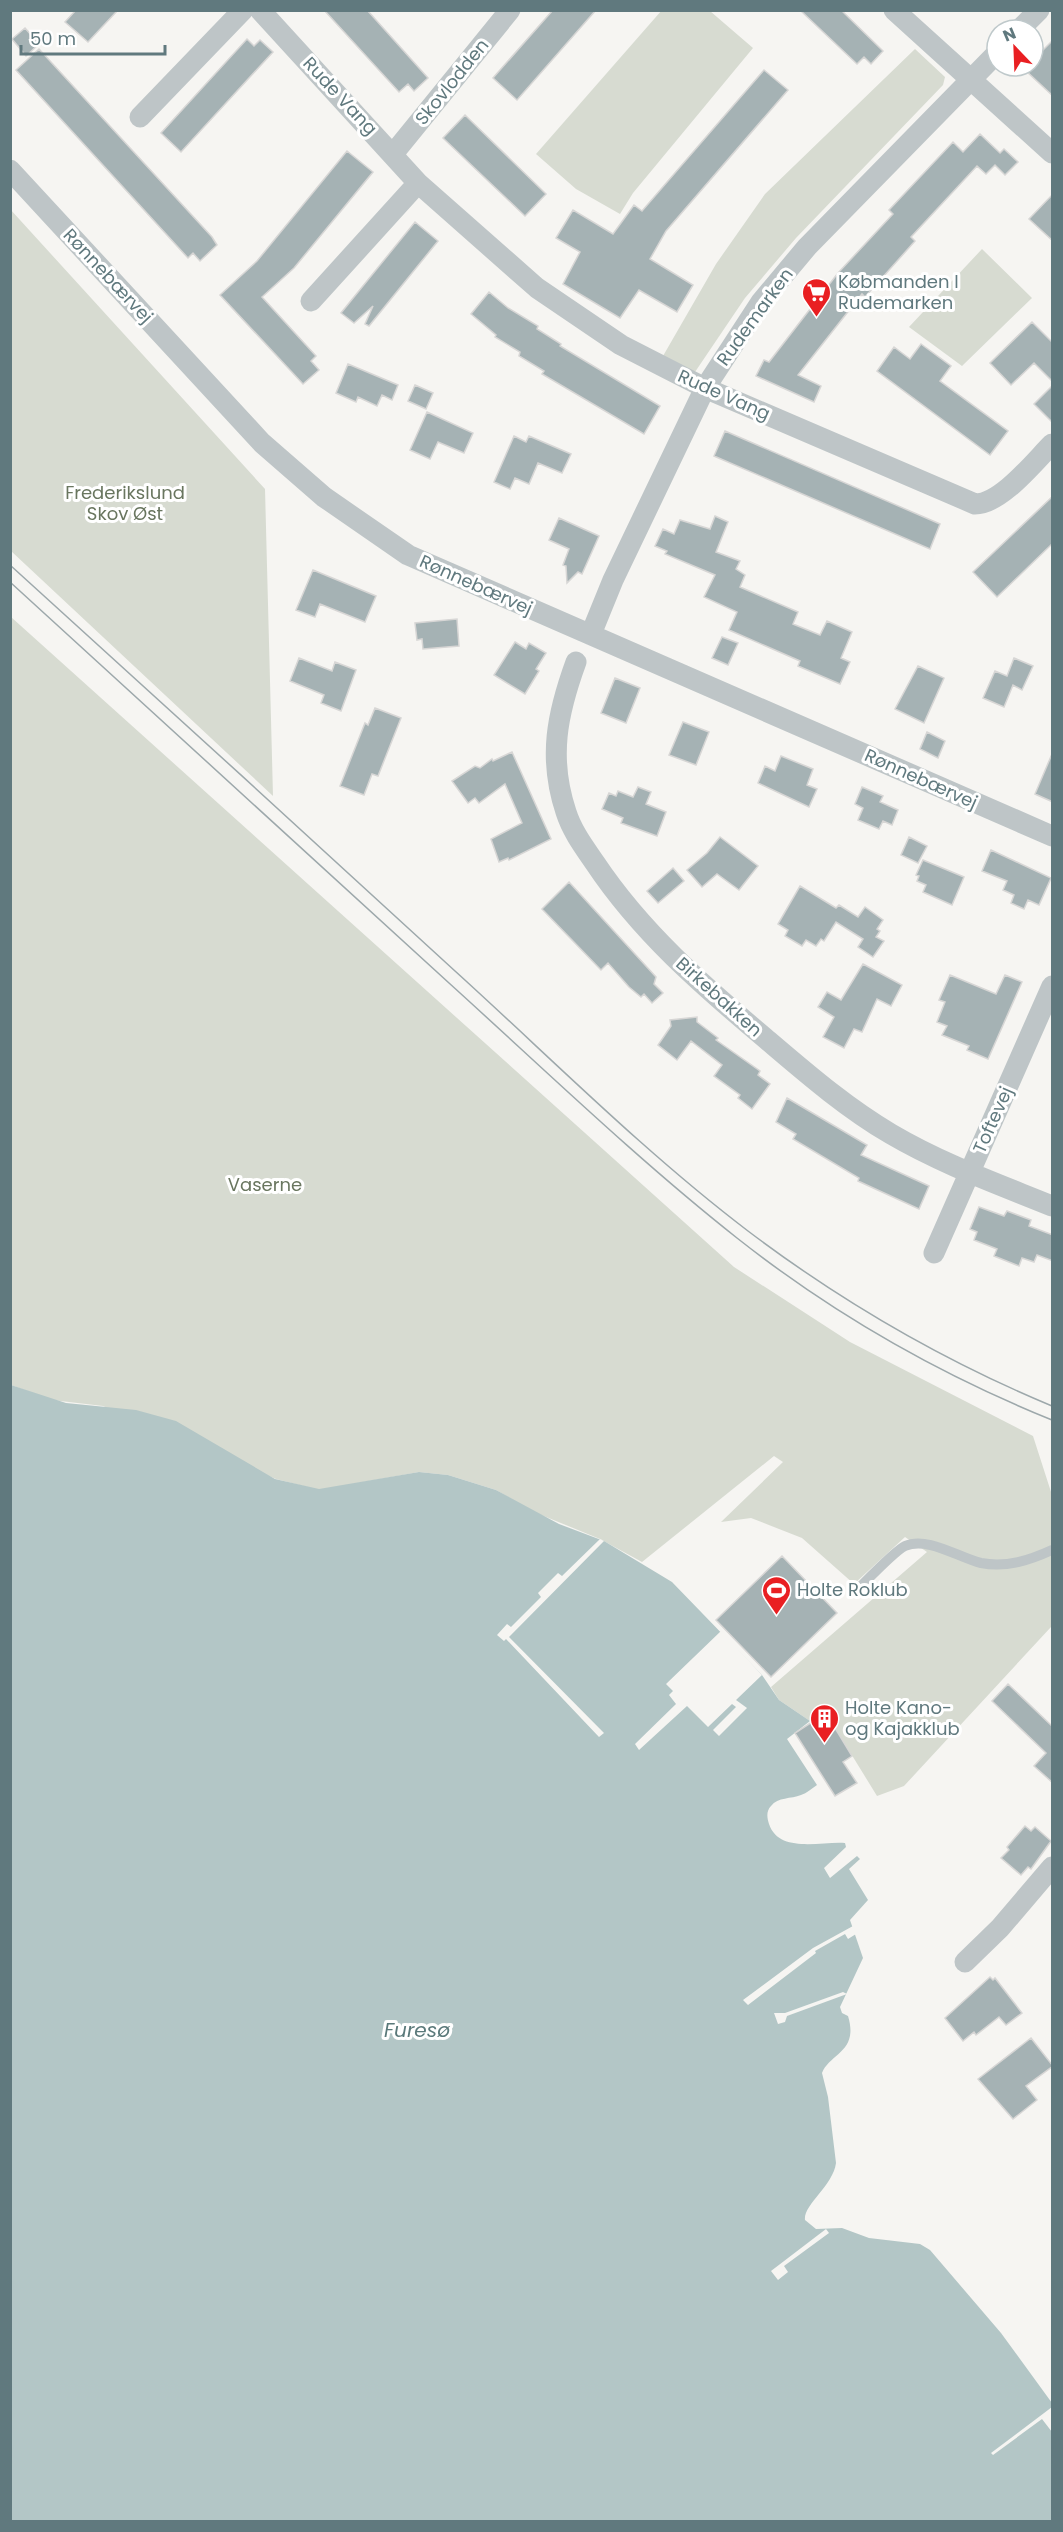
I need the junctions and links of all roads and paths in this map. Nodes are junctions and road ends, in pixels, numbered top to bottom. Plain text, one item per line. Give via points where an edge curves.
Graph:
1 (243, 10) edge
2 (260, 10) edge
3 (510, 10) edge
4 (894, 10) edge
5 (985, 65) edge
6 (972, 79) junction
7 (140, 117) dead end
8 (1053, 153) edge
9 (393, 154) junction
10 (10, 170) edge
11 (418, 183) junction
12 (310, 301) dead end
13 (705, 388) junction
14 (1053, 444) edge
15 (591, 634) junction
16 (576, 662) dead end
17 (1053, 836) edge
18 (1053, 986) edge
19 (969, 1173) junction
20 (1053, 1206) edge
21 (934, 1253) dead end
22 (1053, 1550) edge
23 (858, 1589) dead end
24 (1053, 1867) edge
25 (965, 1962) dead end

1 - 7 street
2 - 9 street, Rude Vang
3 - 9 street, Skovlodden
4 - 6 street
5 - 6 street, Rudemarken
6 - 8 street
6 - 13 street, Rudemarken via 807,248 761,302
9 - 11 street, Rude Vang
10 - 15 street, Rønnebærvej via 262,443 324,497 418,560
11 - 12 street
11 - 13 street, Rude Vang via 537,288 621,345
13 - 14 street, Rude Vang via 975,504 985,504 997,497
13 - 15 street, Rudemarken
15 - 17 street, Rønnebærvej
16 - 19 street, Birkebakken via 560,706 556,750 561,791 576,835 616,895 694,979 829,1092 891,1134
18 - 19 street, Toftevej
19 - 20 street, Birkebakken
19 - 21 street, Toftevej
22 - 23 lane via 1006,1564 982,1563 926,1544 905,1546
24 - 25 street

